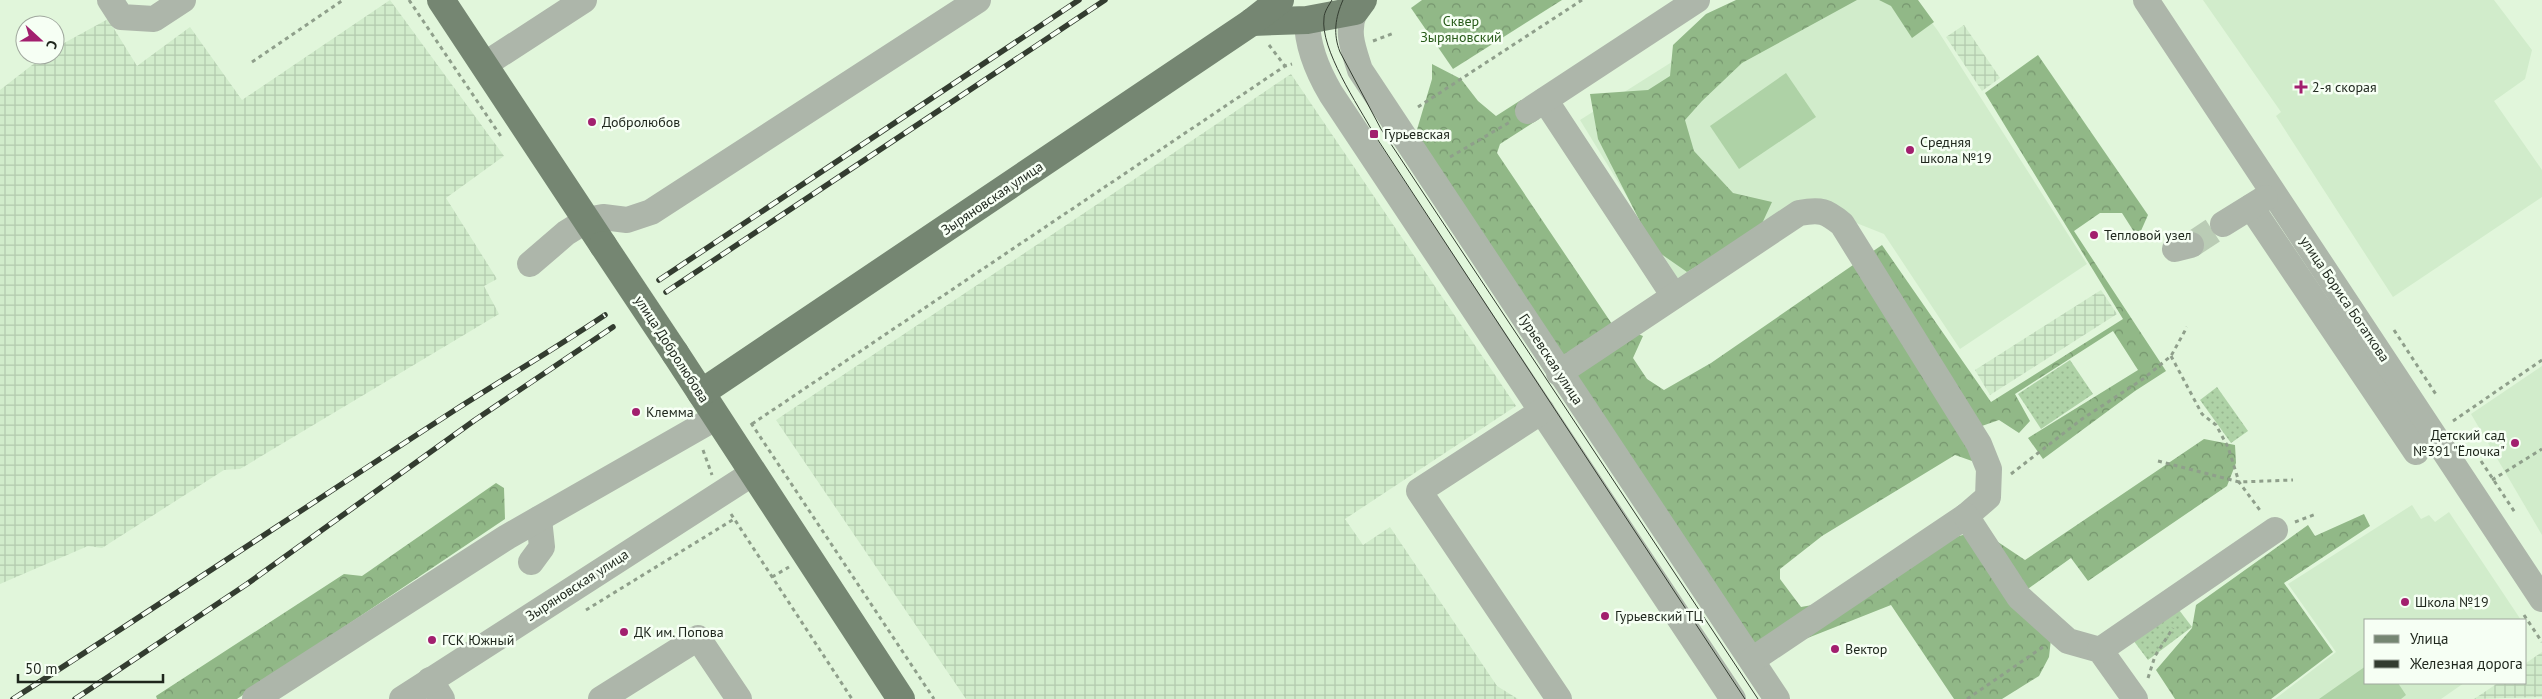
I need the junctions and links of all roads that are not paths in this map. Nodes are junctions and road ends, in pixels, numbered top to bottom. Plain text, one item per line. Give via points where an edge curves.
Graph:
1 (110, 0) edge
2 (183, 0) edge
3 (441, 0) edge
4 (584, 0) edge
5 (978, 0) edge
6 (1280, 0) edge
7 (1697, 0) edge
8 (2146, 0) edge
9 (1359, 5) edge
10 (1310, 10) edge
11 (1252, 22) junction
12 (484, 65) junction
13 (2274, 192) junction
14 (2251, 207) junction
15 (587, 220) junction
16 (2223, 224) tunnel mouth
17 (530, 264) dead end
18 (1674, 296) junction
19 (1559, 373) junction
20 (701, 393) junction
21 (1542, 411) junction
22 (707, 423) junction
23 (2416, 452) dead end
24 (753, 473) junction
25 (1966, 516) junction
26 (539, 519) junction
27 (2275, 530) road end
28 (531, 562) dead end
29 (2542, 599) edge
30 (2100, 650) junction
31 (1752, 660) junction
32 (436, 689) edge
33 (2137, 695) edge
34 (255, 699) edge
35 (402, 699) edge
36 (601, 699) edge
37 (739, 699) edge
38 (901, 699) edge
39 (1559, 699) edge
40 (1733, 699) edge
41 (1777, 699) edge

1 - 2 street via 121,17 154,19
3 - 12 main road, улица Добролюбова
4 - 12 street
5 - 15 street via 650,212 627,220 603,217
6 - 11 main road, Зыряновская улица
7 - 18 street via 1536,106
8 - 13 street, улица Бориса Богаткова
9 - 10 main road
9 - 19 street, Гурьевская улица via 1350,24 1360,70
10 - 11 main road
10 - 21 street via 1307,34 1314,59 1331,94
11 - 20 main road, Зыряновская улица
12 - 15 main road, улица Добролюбова
13 - 14 street
13 - 29 street, улица Бориса Богаткова
14 - 16 street
14 - 23 street
15 - 17 street via 566,233
15 - 20 main road, улица Добролюбова, bridge
18 - 19 street
18 - 25 street via 1799,213 1812,210 1826,212 1842,224 1979,444 1989,469 1988,497
19 - 31 street, Гурьевская улица
20 - 22 main road, улица Добролюбова
21 - 39 street via 1419,491
21 - 40 street
22 - 24 main road, улица Добролюбова
22 - 26 street
24 - 32 street, Зыряновская улица
24 - 38 main road, улица Добролюбова
25 - 30 street via 2019,597 2068,641
25 - 31 street
26 - 28 street via 542,547
26 - 34 street
27 - 30 street
30 - 33 street
31 - 41 street, Гурьевская улица
32 - 35 street, Зыряновская улица
36 - 37 street via 698,638

